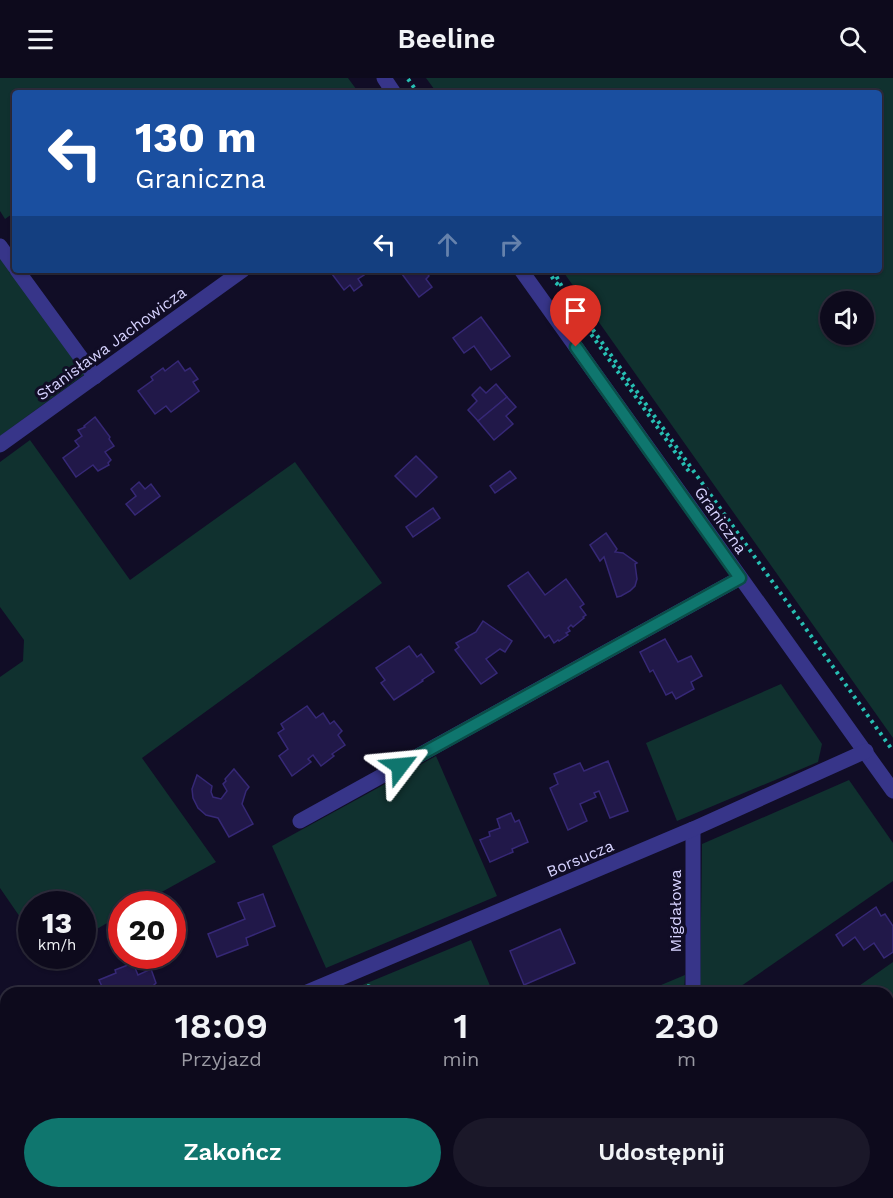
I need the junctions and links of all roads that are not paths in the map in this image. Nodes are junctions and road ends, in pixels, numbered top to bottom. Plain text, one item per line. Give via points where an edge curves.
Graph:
1 (0, 246) edge
2 (12, 262) edge
3 (20, 273) edge
4 (239, 273) edge
5 (523, 273) edge
6 (95, 377) junction
7 (0, 445) edge
8 (740, 578) junction
9 (866, 751) junction
10 (893, 791) edge
11 (300, 821) dead end
12 (693, 829) junction
13 (319, 987) edge
14 (693, 987) edge

1 - 2 street
3 - 6 street
4 - 6 street, Stanisława Jachowicza
5 - 8 street, Graniczna
6 - 7 street, Stanisława Jachowicza
8 - 9 street, Graniczna
8 - 11 street
9 - 10 street, Graniczna
9 - 12 street, Borsucza
12 - 13 street, Borsucza
12 - 14 street, Migdałowa

